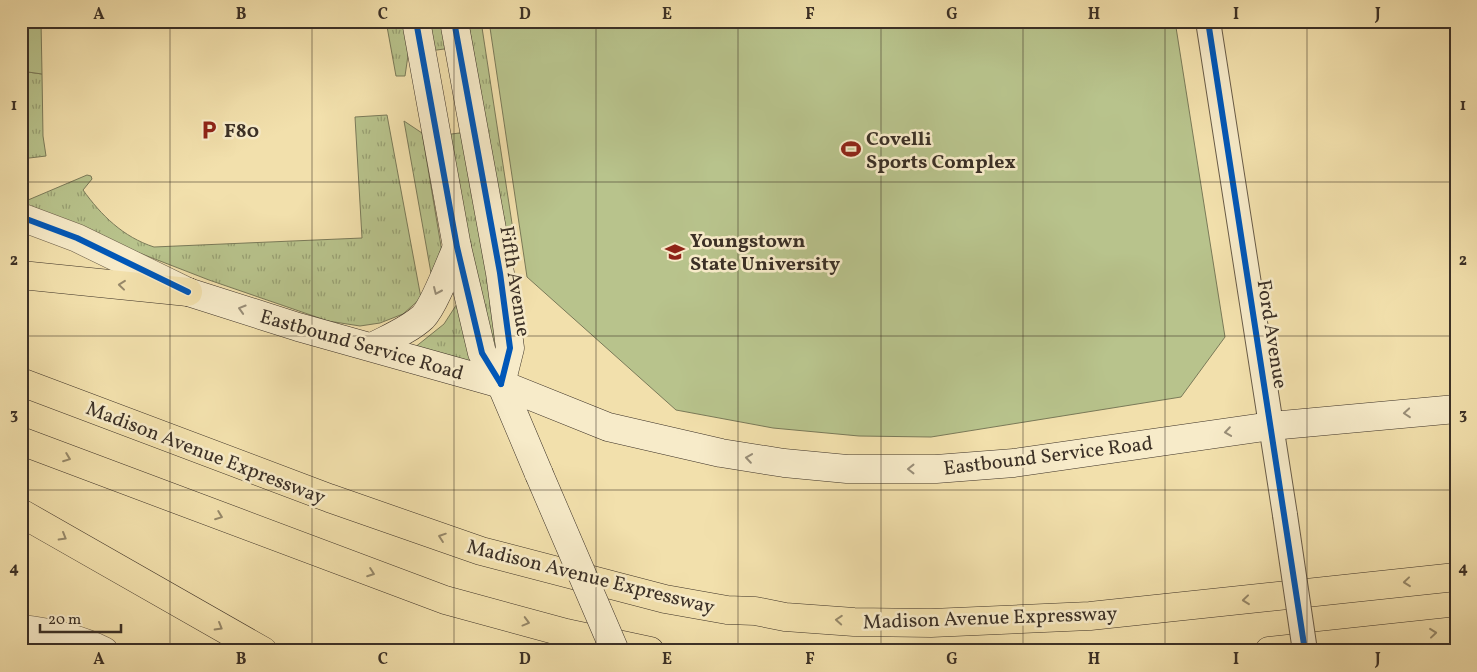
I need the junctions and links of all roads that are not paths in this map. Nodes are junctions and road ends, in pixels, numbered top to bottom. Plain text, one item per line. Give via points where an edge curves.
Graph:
1 (416, 21) edge
2 (454, 21) edge
3 (1208, 21) edge
4 (21, 216) edge
5 (457, 247) junction
6 (21, 275) edge
7 (188, 292) junction
8 (372, 347) junction
9 (21, 382) edge
10 (501, 384) junction
11 (1456, 409) edge
12 (1271, 426) junction
13 (21, 441) edge
14 (21, 513) edge
15 (1456, 577) edge
16 (21, 629) edge
17 (1456, 631) edge
18 (104, 651) edge
19 (263, 651) edge
20 (615, 651) edge
21 (650, 651) edge
22 (1268, 651) edge
23 (1305, 651) edge

1 - 5 main road
2 - 10 main road, Fifth Avenue via 500,274 510,348
3 - 12 street, Ford Avenue
4 - 7 main road, Eastbound Service Road via 77,238
5 -> 8 main road via 424,316
5 - 10 main road via 482,353
7 -> 6 highway
8 -> 7 main road, Eastbound Service Road
8 - 10 main road, Eastbound Service Road
15 -> 9 highway, Madison Avenue Expressway via 1080,617 932,623 864,622 728,610 665,599 481,551 329,498
12 -> 10 main road, Eastbound Service Road via 1014,463 936,469 847,469 720,453 608,427
10 - 20 main road, bridge
11 -> 12 main road, Eastbound Service Road
12 - 23 street, Ford Avenue, bridge
13 -> 21 highway via 445,600 566,633
14 -> 19 highway
16 - 18 main road via 82,641
22 -> 17 highway

